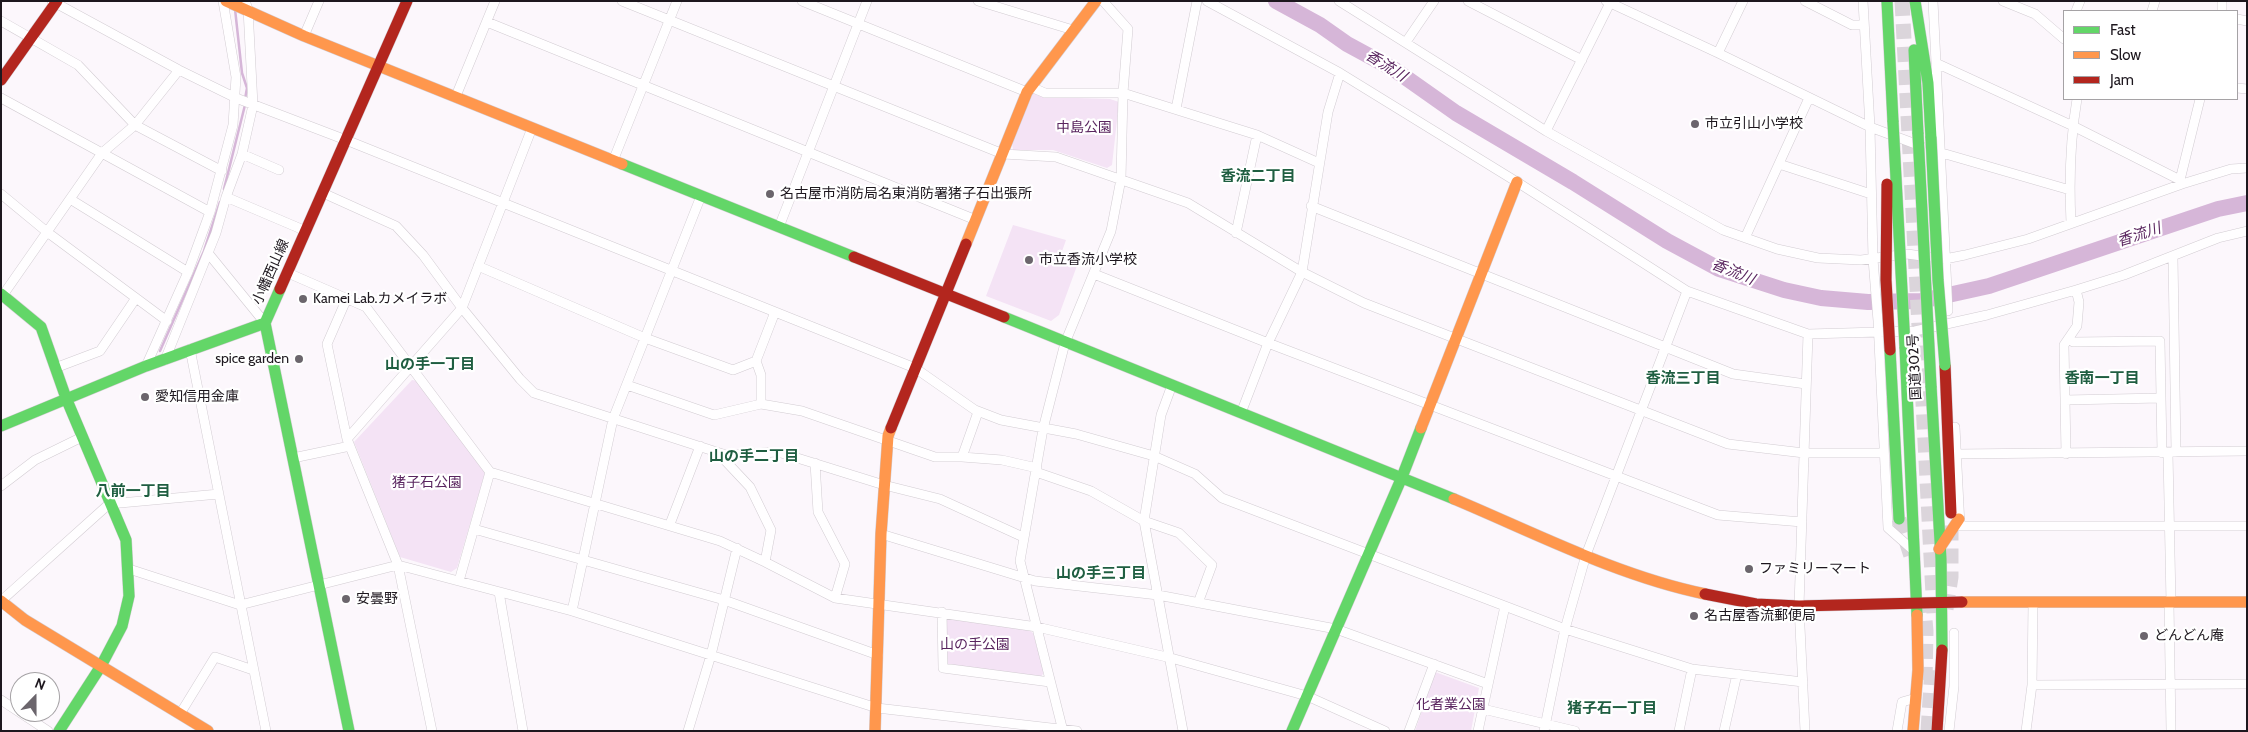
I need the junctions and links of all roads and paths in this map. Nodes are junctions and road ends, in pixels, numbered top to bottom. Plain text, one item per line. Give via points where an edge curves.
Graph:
1 (224, 1) edge
2 (319, 1) edge
3 (407, 1) edge
4 (495, 1) edge
5 (622, 1) edge
6 (677, 1) edge
7 (802, 1) edge
8 (867, 1) edge
9 (978, 1) edge
10 (1096, 1) edge
11 (1103, 1) edge
12 (1196, 1) edge
13 (1207, 1) edge
14 (1339, 1) edge
15 (1434, 1) edge
16 (1468, 1) edge
17 (1805, 1) edge
18 (1863, 1) edge
19 (1887, 1) edge
20 (1913, 1) edge
21 (1933, 1) edge
22 (2003, 1) edge
23 (55, 2) edge
24 (1609, 2) edge
25 (1739, 3) edge
26 (246, 5) edge
27 (670, 20) junction
28 (1, 21) edge
29 (488, 22) junction
30 (858, 24) junction
31 (1864, 25) junction
32 (1073, 30) junction
33 (304, 36) junction
34 (31, 38) junction
35 (2063, 38) edge
36 (1406, 42) junction
37 (1718, 53) junction
38 (1582, 60) junction
39 (1936, 63) junction
40 (379, 66) junction
41 (179, 70) junction
42 (1340, 73) junction
43 (1, 80) edge
44 (645, 85) junction
45 (833, 86) junction
46 (1029, 90) junction
47 (1123, 93) junction
48 (456, 96) junction
49 (1, 98) edge
50 (236, 98) junction
51 (1809, 98) junction
52 (2077, 100) edge
53 (2200, 100) edge
54 (253, 105) junction
55 (1176, 109) junction
56 (135, 125) junction
57 (2073, 126) junction
58 (1870, 127) junction
59 (532, 128) junction
60 (1546, 131) junction
61 (1257, 136) junction
62 (346, 140) junction
63 (1894, 143) junction
64 (810, 152) junction
65 (1940, 152) junction
66 (102, 153) junction
67 (242, 154) junction
68 (1003, 154) junction
69 (613, 161) junction
70 (1319, 162) junction
71 (1779, 164) junction
72 (2247, 168) edge
73 (279, 170) dead end
74 (222, 171) junction
75 (1121, 179) junction
76 (1517, 182) junction
77 (2181, 182) junction
78 (2070, 190) junction
79 (323, 193) junction
80 (1, 194) edge
81 (1871, 194) junction
82 (701, 196) junction
83 (226, 197) junction
84 (70, 199) junction
85 (503, 203) junction
86 (1311, 206) junction
87 (210, 212) junction
88 (976, 220) junction
89 (2071, 223) junction
90 (779, 228) junction
91 (306, 231) junction
92 (2247, 231) edge
93 (47, 232) junction
94 (1236, 233) junction
95 (1744, 238) junction
96 (208, 253) junction
97 (2173, 257) junction
98 (1873, 259) junction
99 (1944, 259) junction
100 (478, 266) junction
101 (672, 271) junction
102 (188, 272) junction
103 (1302, 272) junction
104 (288, 273) junction
105 (1094, 274) junction
106 (1481, 274) junction
107 (2076, 290) junction
108 (1687, 291) junction
109 (946, 295) junction
110 (2, 296) edge
111 (136, 298) junction
112 (347, 298) junction
113 (462, 308) junction
114 (775, 312) junction
115 (1951, 320) junction
116 (167, 321) junction
117 (265, 323) junction
118 (1879, 333) junction
119 (1808, 334) junction
120 (645, 338) junction
121 (1456, 338) junction
122 (2068, 339) junction
123 (1065, 343) junction
124 (1268, 343) junction
125 (1666, 347) junction
126 (190, 349) junction
127 (165, 360) junction
128 (756, 362) junction
129 (146, 366) junction
130 (411, 366) junction
131 (55, 368) junction
132 (915, 368) junction
133 (1806, 384) junction
134 (627, 385) junction
135 (1172, 385) junction
136 (66, 398) junction
137 (2161, 398) junction
138 (2065, 400) junction
139 (762, 404) junction
140 (1430, 405) junction
141 (1641, 410) junction
142 (978, 412) junction
143 (1241, 413) junction
144 (614, 419) junction
145 (1, 426) edge
146 (1043, 429) junction
147 (82, 437) junction
148 (349, 442) junction
149 (887, 442) junction
150 (700, 446) junction
151 (2247, 451) edge
152 (718, 452) junction
153 (1884, 452) junction
154 (1804, 453) junction
155 (2169, 453) junction
156 (1956, 454) junction
157 (2066, 454) junction
158 (1154, 456) junction
159 (962, 457) junction
160 (293, 458) junction
161 (814, 464) junction
162 (1036, 470) junction
163 (490, 472) junction
164 (1616, 476) junction
165 (1402, 477) junction
166 (884, 485) junction
167 (1, 486) edge
168 (218, 494) junction
169 (109, 504) junction
170 (595, 504) junction
171 (1955, 516) junction
172 (1899, 519) tunnel mouth
173 (1144, 521) junction
174 (1802, 522) junction
175 (670, 524) junction
176 (2247, 526) edge
177 (2169, 527) junction
178 (474, 529) junction
179 (881, 534) junction
180 (1022, 537) junction
181 (737, 548) junction
182 (1939, 550) junction
183 (1915, 552) junction
184 (1368, 554) junction
185 (1586, 555) junction
186 (583, 559) junction
187 (765, 562) junction
188 (398, 565) junction
189 (129, 569) junction
190 (1025, 579) junction
191 (459, 581) junction
192 (319, 585) junction
193 (499, 592) junction
194 (1158, 595) junction
195 (835, 598) junction
196 (724, 600) junction
197 (1, 601) edge
198 (1917, 602) junction
199 (1943, 602) junction
200 (2247, 602) edge
201 (1198, 603) junction
202 (2033, 603) junction
203 (2170, 603) junction
204 (880, 604) junction
205 (240, 605) junction
206 (1505, 606) junction
207 (1799, 606) junction
208 (572, 611) junction
209 (942, 612) junction
210 (1037, 627) junction
211 (1336, 629) junction
212 (1565, 629) junction
213 (1954, 634) dead end
214 (878, 655) junction
215 (711, 656) junction
216 (1171, 658) junction
217 (1943, 659) junction
218 (1434, 664) junction
219 (101, 666) junction
220 (1692, 669) junction
221 (253, 670) junction
222 (1954, 672) junction
223 (1737, 674) junction
224 (1050, 682) junction
225 (1803, 682) junction
226 (1488, 684) junction
227 (2170, 684) junction
228 (2247, 684) edge
229 (2032, 685) junction
230 (1306, 696) junction
231 (1916, 698) junction
232 (1, 700) edge
233 (877, 708) junction
234 (1483, 709) junction
235 (180, 714) junction
236 (1544, 727) edge
237 (1063, 730) edge
238 (48, 731) edge
239 (59, 731) edge
240 (208, 731) edge
241 (266, 731) edge
242 (349, 731) edge
243 (432, 731) edge
244 (522, 731) edge
245 (688, 731) edge
246 (875, 731) edge
247 (1077, 731) edge
248 (1183, 731) edge
249 (1292, 731) edge
250 (1385, 731) edge
251 (1409, 731) edge
252 (1478, 731) edge
253 (1575, 731) edge
254 (1679, 731) edge
255 (1724, 731) edge
256 (1805, 731) edge
257 (1897, 731) edge
258 (1913, 731) edge
259 (1937, 731) edge
260 (1949, 731) edge
261 (2026, 731) edge
262 (2171, 731) edge

1 - 26 main road
1 - 50 street via 236,77
2 - 33 street
3 - 40 main road, 小幡西山線
4 - 29 street
5 - 27 street
6 - 27 street
7 - 30 street
8 - 30 street
9 - 32 street
10 - 32 main road
11 - 47 street via 1128,29
12 - 55 street
13 - 42 street
14 - 36 street
15 - 36 street
16 - 38 street
17 - 31 street via 1852,24
18 - 31 street
19 - 63 main road, 国道302号, bridge
20 - 99 main road, bridge via 1928,83 1931,138 1940,181
20 - 182 main road, 国道302号, bridge
21 - 39 street
22 - 35 street via 2035,14
23 - 34 main road
23 - 41 street
24 - 37 street
24 - 38 street
25 - 37 street
26 - 33 main road
26 - 54 street
27 - 44 street
27 - 45 street
28 - 34 street
29 - 44 street
29 - 48 street
30 - 45 street
30 - 46 street
31 - 58 street
32 - 46 main road
33 - 40 main road
34 - 43 main road
34 - 56 street via 78,65
36 - 60 street
37 - 51 street
38 - 60 street
39 - 57 street
39 - 65 street
40 - 48 main road
40 - 62 main road, 小幡西山線
41 - 50 street
41 - 56 street
42 - 70 street via 1328,112
42 - 76 street
44 - 64 street
44 - 69 street
45 - 64 street
45 - 68 street
46 - 47 street
46 - 68 main road
47 - 55 street
47 - 75 street
48 - 59 main road
49 - 66 street
50 - 54 street
50 - 74 street
51 - 58 street
51 - 71 street
52 - 57 street
53 - 77 street
54 - 62 street
54 - 67 street
55 - 61 street
56 - 66 street
56 - 74 street
57 - 77 street
57 - 78 street
58 - 65 street
58 - 81 street
59 - 69 main road
59 - 85 street
60 - 95 street via 1723,230
61 - 70 street
61 - 94 street
62 - 79 main road, 小幡西山線
62 - 85 street
63 - 172 main road, bridge via 1887,180 1886,280
63 - 183 main road, 国道302号, bridge
64 - 88 street
64 - 90 street
65 - 78 street
65 - 99 street
66 - 84 street
66 - 87 street
67 - 73 street
67 - 83 street
68 - 75 street via 1056,157
68 - 88 main road
69 - 82 main road
70 - 86 street
71 - 81 street
71 - 95 street
72 - 77 street
74 - 87 street
75 - 94 street via 1188,203
75 - 105 street via 1111,231
76 - 106 main road
76 - 108 street
77 - 89 street
78 - 89 street
79 - 91 main road, 小幡西山線
79 - 113 street via 396,226 423,255
80 - 93 street
81 - 98 street
82 - 90 main road
82 - 101 street
83 - 91 street
83 - 96 street
84 - 93 street
84 - 102 street
85 - 100 street
85 - 101 street
86 - 103 street
86 - 106 street
87 - 102 street
88 - 109 main road
89 - 99 street via 1998,248
90 - 109 main road
91 - 104 main road, 小幡西山線
92 - 97 street via 2218,238
93 - 110 street
93 - 111 street
94 - 103 street
95 - 98 street via 1818,258
96 - 117 street
96 - 127 street
97 - 107 street
97 - 155 street
98 - 99 street via 1907,254
98 - 118 street
99 - 115 street
99 - 171 main road, bridge via 1945,365
100 - 113 street
100 - 120 street
101 - 114 street
101 - 120 street
102 - 116 street
103 - 121 street via 1364,303
103 - 124 street
104 - 112 street
104 - 117 main road, 小幡西山線
105 - 123 street
105 - 124 street
106 - 121 main road
106 - 125 street
107 - 115 street via 2034,303
107 - 122 street via 2079,302 2077,326
108 - 119 street
108 - 125 street
109 - 123 main road
109 - 132 main road
110 - 131 main road via 41,326
111 - 116 street
111 - 131 street via 100,351
112 - 130 street via 366,307
112 - 148 street via 327,344
113 - 130 street
113 - 144 street via 534,393
114 - 128 street
114 - 132 street
115 - 118 street via 1915,330
115 - 156 street
116 - 129 street
117 - 126 main road, 小幡西山線
117 - 160 main road
118 - 119 street
118 - 153 street
119 - 133 street
120 - 128 street via 733,370
120 - 134 street
121 - 140 main road
121 - 141 street
122 - 137 street via 2073,342 2160,341
122 - 138 street via 2064,345
123 - 135 main road
123 - 146 street
124 - 140 street
124 - 143 street
125 - 133 street via 1733,374
125 - 141 street
126 - 127 main road, 小幡西山線
126 - 168 street
127 - 129 main road, 小幡西山線
128 - 139 street via 761,375
129 - 136 main road, 小幡西山線
130 - 148 street
130 - 163 street
131 - 136 main road
132 - 142 street
132 - 149 main road
133 - 154 street
134 - 139 street via 714,415
134 - 144 street
135 - 143 main road
135 - 158 street via 1161,415
136 - 145 main road, 小幡西山線
136 - 147 main road
137 - 138 street
137 - 155 street
138 - 157 street
139 - 149 street via 802,411
140 - 164 street
140 - 165 main road
141 - 154 street via 1728,444
141 - 164 street
142 - 146 street
142 - 159 street
143 - 165 main road
144 - 150 street
144 - 170 street
146 - 158 street via 1076,434
146 - 162 street
147 - 167 street via 35,460
147 - 169 main road
148 - 160 street
148 - 188 street
149 - 159 street via 935,457
149 - 166 main road
150 - 152 street
150 - 175 street
151 - 155 street
152 - 161 street via 726,455 778,452
152 - 187 street via 750,486 772,530
153 - 154 street
153 - 183 street via 1888,528
154 - 174 street
155 - 157 street
155 - 177 street
156 - 157 street
156 - 171 street
158 - 173 street
158 - 184 street via 1195,474 1222,498
159 - 162 street via 1002,460
160 - 192 main road
161 - 166 street
161 - 195 street via 818,512 845,564
162 - 173 street via 1091,491
162 - 180 street
163 - 170 street
163 - 178 street
164 - 174 street via 1718,514
164 - 185 street
165 - 184 main road
165 - 185 main road
166 - 179 main road
166 - 180 street via 940,498
168 - 169 street
168 - 205 street
169 - 189 main road via 126,540
169 - 197 street
170 - 175 street
170 - 186 street
171 - 177 street via 1960,526
171 - 182 main road via 1955,528 1946,536
173 - 194 street
173 - 201 street via 1179,533 1212,565
174 - 207 street
175 - 181 street
176 - 177 street
177 - 203 street
178 - 186 street
178 - 191 street
179 - 190 street
179 - 204 main road
180 - 190 street via 1020,560
181 - 187 street
181 - 196 street
182 - 199 main road, 国道302号
183 - 198 main road, 国道302号
184 - 206 street
184 - 211 main road
185 - 207 main road via 1677,588 1756,604
185 - 212 street
186 - 196 street
186 - 208 street
187 - 195 street
188 - 191 street
188 - 192 street
188 - 243 street
189 - 205 street
189 - 219 main road via 129,596 122,626
190 - 194 street
190 - 210 street
191 - 193 street
192 - 205 street
192 - 242 main road
193 - 208 street
193 - 244 street
194 - 201 street
194 - 216 street
195 - 204 street
196 - 214 street
196 - 215 street
197 - 219 main road via 24,620
198 - 199 main road
198 - 207 main road
198 - 231 main road, 国道302号
199 - 202 main road
199 - 217 main road, 国道302号
200 - 203 main road
201 - 211 street
202 - 203 main road
202 - 229 street
203 - 227 street
204 - 209 street
204 - 214 main road
205 - 221 street
206 - 212 street
206 - 226 street
207 - 225 street
208 - 215 street
209 - 210 street
209 - 224 street via 942,668
210 - 216 street
210 - 224 street
211 - 218 street
211 - 230 main road
212 - 220 street
212 - 236 street
213 - 222 street
214 - 233 main road
215 - 233 street
215 - 245 street
216 - 230 street
216 - 248 street
217 - 222 main road
217 - 259 main road, 国道302号
218 - 226 street
218 - 251 street
219 - 235 main road
219 - 239 main road
220 - 223 street
220 - 254 street
221 - 235 street via 215,657
221 - 241 street
222 - 260 street
223 - 225 street
223 - 255 street
224 - 237 street
225 - 256 street
226 - 234 street
227 - 228 street
227 - 229 street
227 - 262 street
229 - 261 street
230 - 249 main road
230 - 250 street
231 - 257 street via 1902,702
231 - 258 main road, 国道302号
232 - 238 street
233 - 237 street
233 - 246 main road
234 - 236 street
234 - 252 street
235 - 240 main road
236 - 253 street
237 - 247 street

